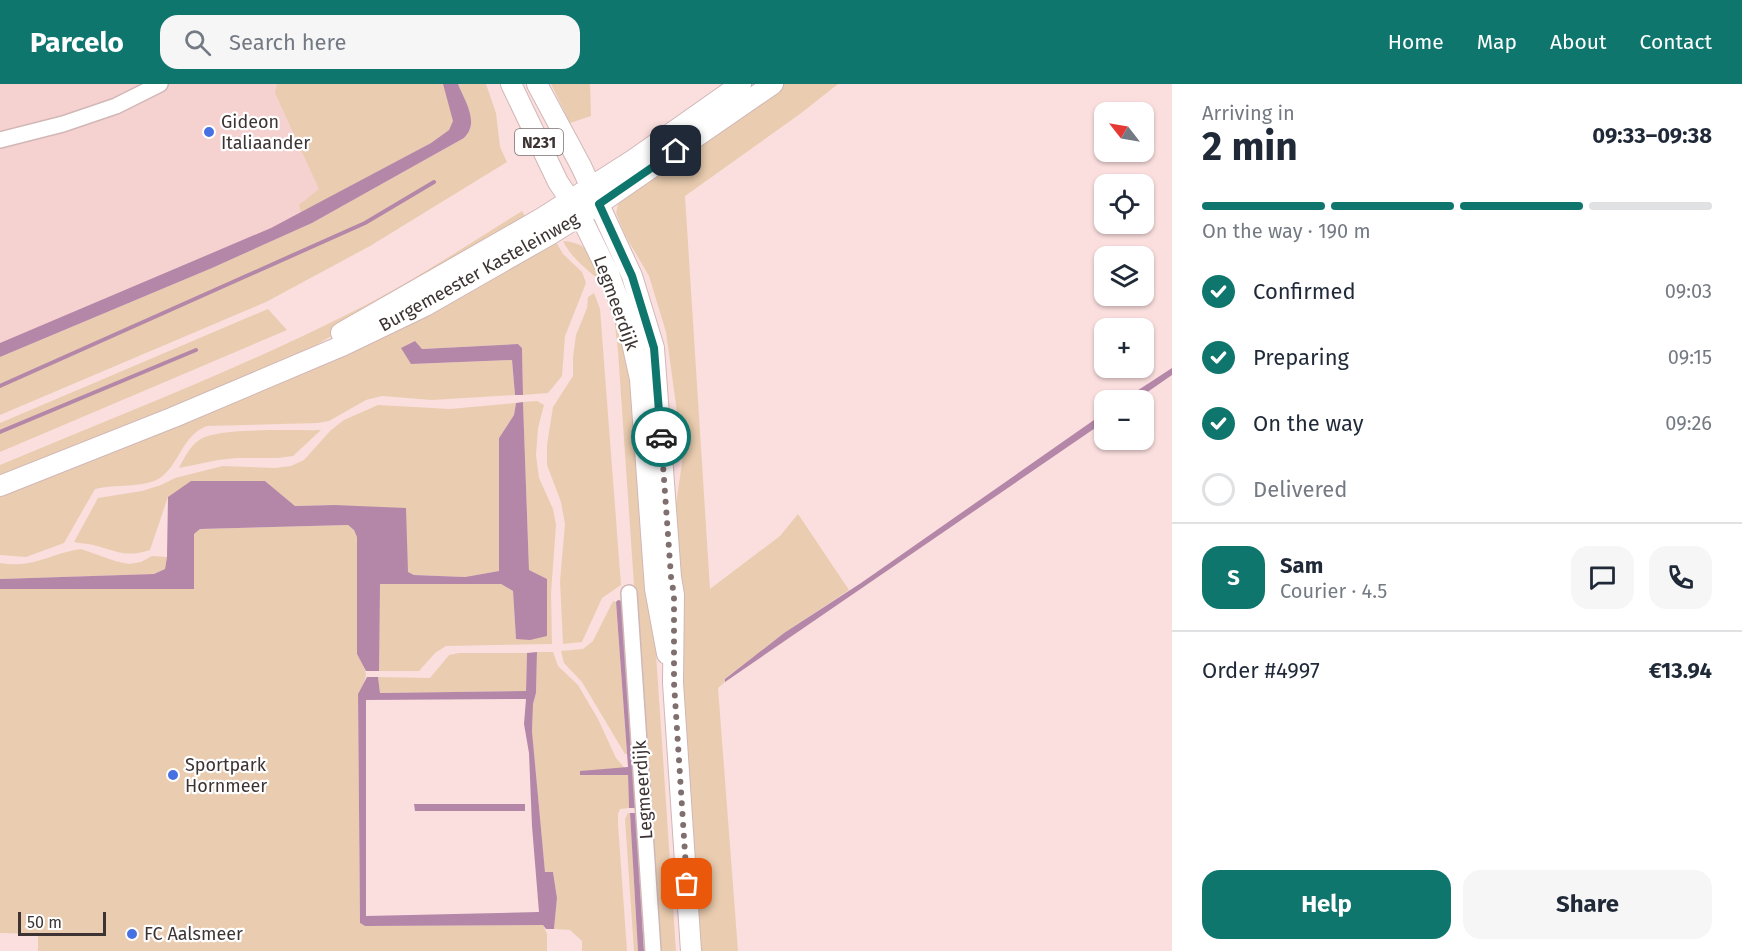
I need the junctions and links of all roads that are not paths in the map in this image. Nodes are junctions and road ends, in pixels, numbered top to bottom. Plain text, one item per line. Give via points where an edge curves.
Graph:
1 (160, 84) edge
2 (511, 84) edge
3 (537, 84) edge
4 (741, 84) edge
5 (773, 84) edge
6 (0, 140) edge
7 (595, 195) junction
8 (575, 207) junction
9 (0, 486) edge
10 (629, 592) dead end
11 (674, 683) junction
12 (653, 951) edge
13 (691, 951) edge

1 - 6 street via 116,106
2 - 8 main road, Legmeerdijk / N231 via 558,182
3 - 7 main road, Legmeerdijk / N231
4 - 7 main road, Burgemeester Kasteleinweg via 633,160
5 - 7 main road, Burgemeester Kasteleinweg
7 - 8 main road, Burgemeester Kasteleinweg
7 - 11 main road, Legmeerdijk / N231 via 632,276 654,348 674,595
8 - 9 main road, Burgemeester Kasteleinweg via 425,306 344,345
8 - 11 main road, Legmeerdijk / N231 via 609,274 629,329 640,379 655,588
10 - 12 street, Legmeerdijk
11 - 13 main road, Legmeerdijk / N231

